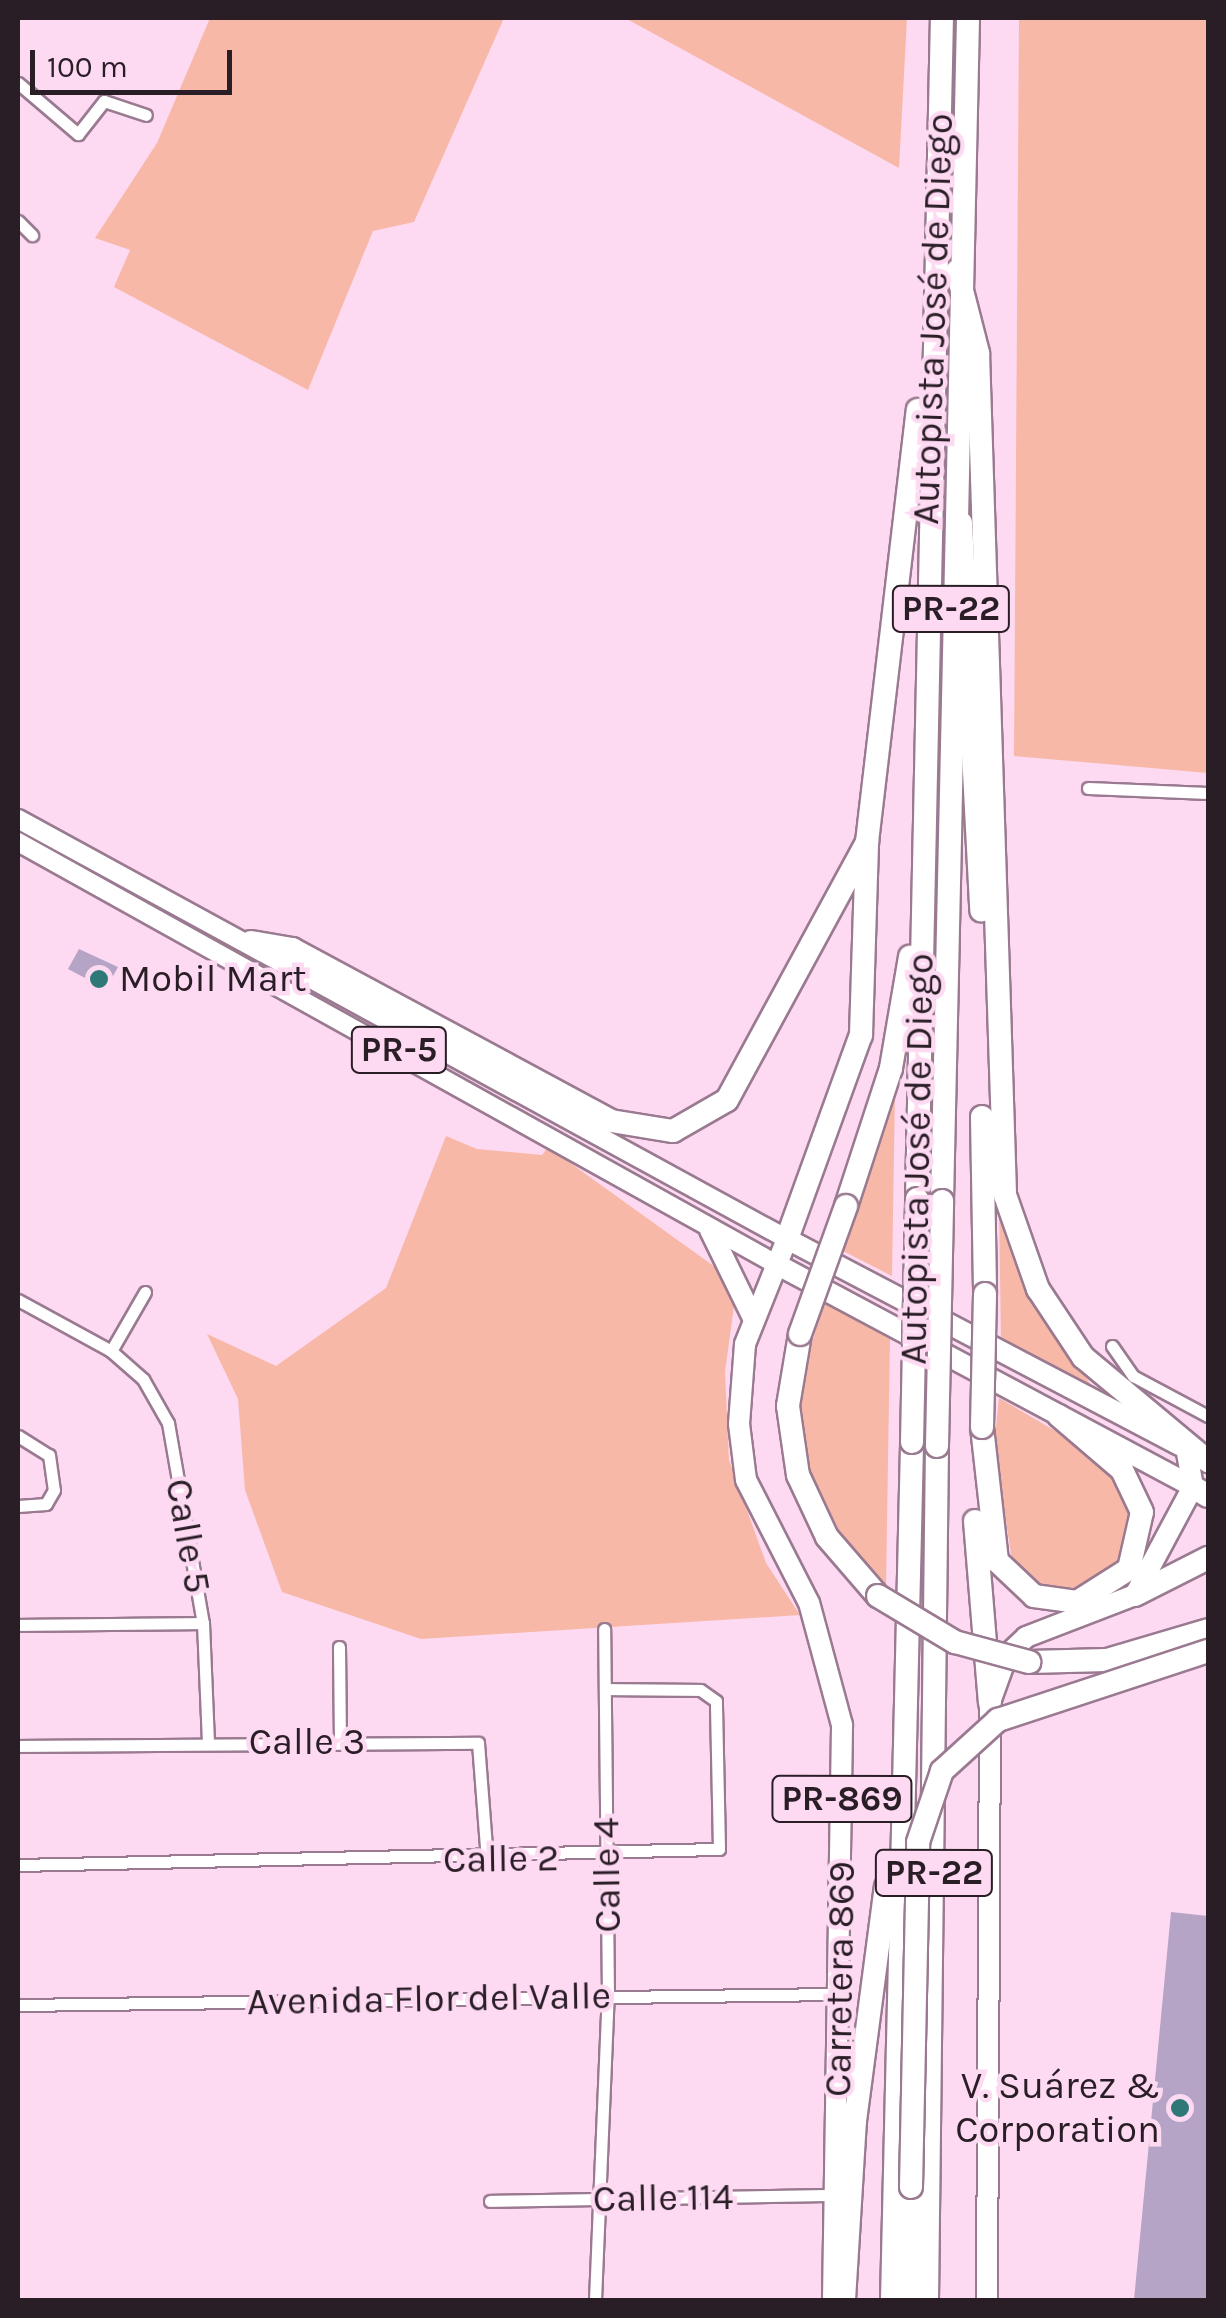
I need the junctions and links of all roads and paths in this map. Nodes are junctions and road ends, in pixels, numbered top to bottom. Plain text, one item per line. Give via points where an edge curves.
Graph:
1 (942, 18) edge
2 (968, 18) edge
3 (18, 83) edge
4 (146, 116) dead end
5 (18, 221) edge
6 (32, 234) dead end
7 (956, 271) junction
8 (929, 363) junction
9 (952, 480) junction
10 (1088, 788) dead end
11 (1208, 794) edge
12 (18, 819) edge
13 (18, 842) edge
14 (867, 842) junction
15 (922, 900) junction
16 (251, 942) junction
17 (302, 996) junction
18 (439, 1045) junction
19 (710, 1230) junction
20 (787, 1239) junction
21 (776, 1264) junction
22 (144, 1292) dead end
23 (18, 1300) edge
24 (754, 1320) junction
25 (1112, 1346) dead end
26 (111, 1352) junction
27 (1059, 1416) junction
28 (1208, 1416) edge
29 (982, 1427) junction
30 (18, 1436) edge
31 (1199, 1455) edge
32 (1201, 1492) edge
33 (18, 1506) edge
34 (1208, 1558) edge
35 (1135, 1594) junction
36 (204, 1623) junction
37 (18, 1625) edge
38 (604, 1629) dead end
39 (1208, 1630) edge
40 (340, 1648) dead end
41 (1208, 1651) edge
42 (604, 1689) junction
43 (990, 1702) junction
44 (340, 1741) junction
45 (208, 1743) junction
46 (18, 1746) edge
47 (898, 1820) junction
48 (606, 1858) junction
49 (487, 1859) junction
50 (18, 1865) edge
51 (840, 1994) junction
52 (608, 1996) junction
53 (18, 2004) edge
54 (984, 2178) junction
55 (836, 2195) junction
56 (601, 2200) junction
57 (490, 2201) dead end
58 (594, 2300) edge
59 (833, 2300) edge
60 (844, 2300) edge
61 (892, 2300) edge
62 (909, 2300) edge
63 (927, 2300) edge
64 (978, 2300) edge
65 (987, 2300) edge

1 - 8 highway, Autopista José de Diego / PR-22
2 - 7 highway, Autopista José de Diego / PR-22
3 - 4 street via 78,134 104,101
5 - 6 street
7 - 9 highway, Autopista José de Diego / PR-22
7 - 31 highway via 978,354 1005,1195 1038,1289 1083,1357
8 - 14 highway via 904,473
8 - 15 highway, Autopista José de Diego / PR-22
9 - 29 highway, bridge via 970,567
9 - 63 highway, Autopista José de Diego / PR-22, bridge
10 - 11 street
12 - 16 main road, PR-5
13 - 17 main road, PR-5
14 - 16 highway via 727,1100 681,1130 611,1121 292,949
14 - 20 highway via 856,1063
15 - 39 highway, bridge via 891,1068 800,1334 788,1406 798,1475 827,1537 878,1596 955,1642 1030,1662 1107,1660
15 - 47 highway, Autopista José de Diego / PR-22, bridge
16 - 18 main road, PR-5
17 - 18 main road via 319,992
17 - 19 main road, PR-5
18 - 20 main road, PR-5
19 - 21 main road, PR-5
19 - 24 highway
20 - 21 highway, Carretera 869
20 - 31 highway, PR-5
21 - 24 highway, Carretera 869 / PR-869
21 - 27 highway, PR-5
22 - 26 street
23 - 26 street, Calle 5
24 - 51 highway, Carretera 869 / PR-869 via 739,1379 746,1480 809,1603 842,1725
25 - 28 street via 1133,1376
26 - 36 street, Calle 5 via 144,1379 168,1424
27 - 29 highway via 1122,1470 1142,1512 1129,1569 1076,1602 1034,1596 997,1561
27 - 32 highway, PR-5
29 - 43 highway via 975,1537
30 - 33 street via 49,1455 54,1490 46,1504
31 - 32 highway
32 - 35 highway
34 - 35 highway
35 - 43 highway via 1026,1637 1007,1655
36 - 37 street
36 - 45 street, Calle 5
38 - 42 street, Calle 4
40 - 44 street
41 - 62 highway, bridge via 998,1720 942,1772 918,1842
42 - 48 street, Calle 4
42 - 48 street, Calle 2 via 700,1690 722,1720 719,1849
43 - 54 highway
44 - 45 street, Calle 3
44 - 49 street, Calle 3 via 478,1743
45 - 46 street, Calle 3
47 - 60 highway via 855,2121
47 - 61 highway, Autopista José de Diego / PR-22
48 - 49 street, Calle 2
48 - 52 street, Calle 4
49 - 50 street, Calle 2
51 - 52 street, Avenida Flor del Valle
51 - 55 highway, Carretera 869 / PR-869
52 - 53 street, Avenida Flor del Valle
52 - 56 street, Calle 4
54 - 64 street
54 - 65 highway
55 - 56 street, Calle 114
55 - 59 highway, Carretera 869 / PR-869
56 - 57 street, Calle 114
56 - 58 street, Calle 4

